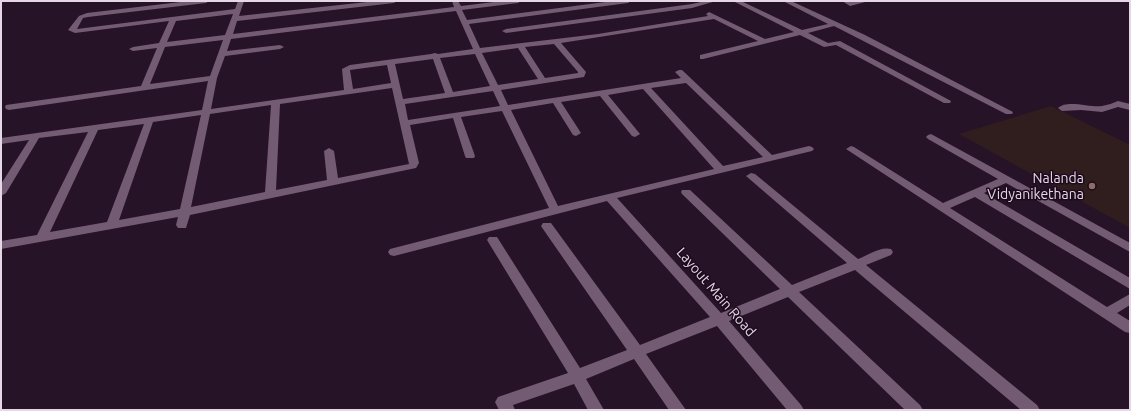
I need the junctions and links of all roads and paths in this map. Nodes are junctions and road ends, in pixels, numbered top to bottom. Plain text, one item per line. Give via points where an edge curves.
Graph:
1 (206, 1) edge
2 (241, 1) edge
3 (394, 1) edge
4 (518, 1) edge
5 (575, 1) edge
6 (628, 1) edge
7 (684, 1) edge
8 (713, 1) edge
9 (736, 1) edge
10 (789, 1) edge
11 (844, 1) edge
12 (866, 1) edge
13 (323, 2) edge
14 (457, 5) edge
15 (692, 6) junction
16 (580, 7) junction
17 (325, 10) junction
18 (236, 15) junction
19 (714, 17) junction
20 (174, 18) junction
21 (465, 22) junction
22 (835, 24) junction
23 (599, 27) junction
24 (506, 31) dead end
25 (800, 32) junction
26 (229, 37) junction
27 (862, 37) junction
28 (556, 41) junction
29 (765, 42) junction
30 (838, 43) junction
31 (164, 45) junction
32 (520, 45) junction
33 (280, 47) dead end
34 (133, 49) dead end
35 (477, 50) junction
36 (222, 54) junction
37 (435, 55) junction
38 (703, 57) dead end
39 (390, 61) junction
40 (679, 72) dead end
41 (213, 78) junction
42 (687, 80) junction
43 (543, 81) junction
44 (396, 85) junction
45 (645, 86) junction
46 (144, 88) junction
47 (495, 88) junction
48 (350, 92) junction
49 (602, 93) junction
50 (450, 95) junction
51 (555, 100) junction
52 (1130, 100) edge
53 (947, 101) dead end
54 (276, 102) junction
55 (400, 102) junction
56 (1118, 104) junction
57 (9, 107) dead end
58 (1130, 107) edge
59 (505, 108) junction
60 (1062, 108) dead end
61 (207, 111) junction
62 (1009, 112) dead end
63 (456, 115) junction
64 (150, 119) junction
65 (405, 123) junction
66 (94, 128) junction
67 (576, 133) dead end
68 (635, 134) dead end
69 (36, 136) junction
70 (931, 137) dead end
71 (1, 141) edge
72 (809, 149) dead end
73 (851, 149) dead end
74 (329, 151) dead end
75 (470, 156) dead end
76 (770, 158) junction
77 (721, 170) junction
78 (751, 176) dead end
79 (1006, 179) junction
80 (333, 183) junction
81 (686, 192) dead end
82 (975, 192) junction
83 (1, 193) edge
84 (270, 195) junction
85 (610, 197) junction
86 (942, 207) junction
87 (555, 210) junction
88 (185, 212) junction
89 (112, 225) junction
90 (182, 225) dead end
91 (547, 226) dead end
92 (42, 237) junction
93 (493, 240) dead end
94 (1, 244) edge
95 (1130, 248) edge
96 (394, 252) dead end
97 (887, 252) dead end
98 (855, 264) junction
99 (1130, 284) edge
100 (789, 290) junction
101 (1130, 299) edge
102 (1107, 313) junction
103 (720, 320) junction
104 (1130, 328) edge
105 (637, 352) junction
106 (577, 376) junction
107 (507, 410) edge
108 (596, 410) edge
109 (678, 410) edge
110 (796, 410) edge
111 (915, 410) edge
112 (1032, 410) edge

1 - 20 street via 87,15 81,18 72,30
2 - 18 street
3 - 17 street
4 - 14 street
5 - 16 street
6 - 16 street
7 - 15 street
8 - 15 street
9 - 25 street
10 - 22 street
11 - 12 street via 850,4
13 - 17 street
14 - 21 street
14 - 26 street
15 - 19 street
15 - 23 street
16 - 21 street
16 - 23 street
17 - 18 street
18 - 20 street
18 - 26 street
19 - 23 street
19 - 29 street
20 - 31 street
21 - 35 street
22 - 25 street
22 - 27 street
23 - 24 street
23 - 28 street
25 - 29 street
25 - 30 street via 827,45
26 - 31 street
26 - 36 street
27 - 30 street
27 - 62 street
28 - 32 street
28 - 43 street via 582,74
29 - 38 street
30 - 53 street
31 - 34 street
31 - 46 street
32 - 35 street
32 - 43 street
33 - 36 street
35 - 37 street
35 - 47 street
36 - 41 street
37 - 39 street
37 - 50 street
39 - 44 street
39 - 48 street via 347,68
40 - 42 street
41 - 46 street
41 - 61 street
42 - 45 street
42 - 76 street
43 - 47 street
44 - 48 street
44 - 55 street
45 - 49 street
45 - 77 street
46 - 57 street
47 - 50 street
47 - 59 street
48 - 54 street
49 - 51 street
49 - 68 street
50 - 55 street
51 - 59 street
51 - 67 street
52 - 56 street
54 - 61 street
54 - 84 street
55 - 65 street
56 - 58 street
56 - 60 street via 1102,109
59 - 63 street
59 - 87 street
61 - 64 street
61 - 88 street
63 - 65 street
63 - 75 street
64 - 66 street
64 - 89 street
65 - 80 street via 414,163 412,166
66 - 69 street
66 - 92 street
69 - 71 street
69 - 83 street
70 - 79 street
72 - 76 street
73 - 86 street
74 - 80 street
76 - 77 street
77 - 85 street
78 - 98 street
79 - 82 street
79 - 95 street
80 - 84 street
81 - 100 street
82 - 86 street
82 - 99 street
84 - 88 street
85 - 87 street
85 - 103 street, Layout Main Road
86 - 102 street
87 - 96 street
88 - 89 street
88 - 90 street
89 - 92 street
91 - 105 street
92 - 94 street
93 - 106 street
97 - 98 street
98 - 100 street
98 - 112 street
100 - 103 street
100 - 111 street
101 - 102 street
102 - 104 street
103 - 105 street
103 - 110 street, Layout Main Road
105 - 106 street
105 - 109 street
106 - 107 street via 502,402
106 - 108 street

